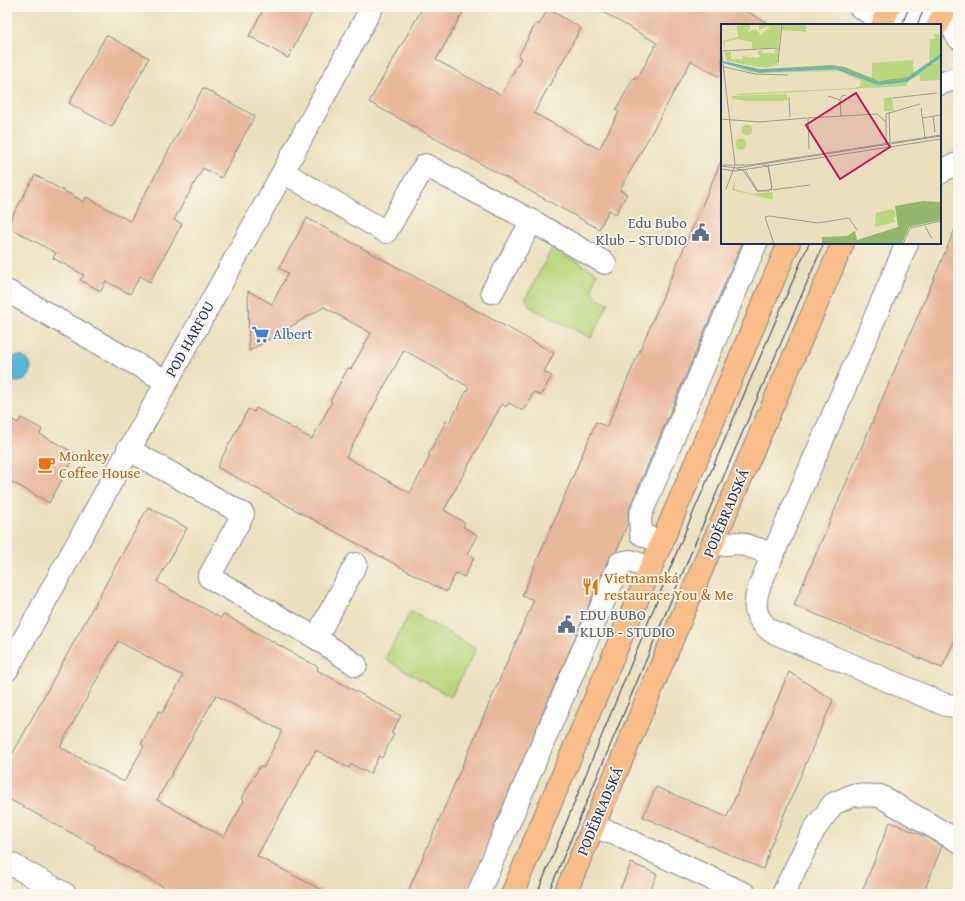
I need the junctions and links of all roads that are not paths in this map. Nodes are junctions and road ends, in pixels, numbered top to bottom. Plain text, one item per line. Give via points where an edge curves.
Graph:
1 (372, 7) edge
2 (860, 7) edge
3 (945, 12) edge
4 (885, 18) edge
5 (958, 38) edge
6 (958, 80) edge
7 (941, 84) edge
8 (958, 164) edge
9 (283, 172) junction
10 (941, 172) edge
11 (532, 221) junction
12 (756, 244) edge
13 (789, 244) edge
14 (843, 244) edge
15 (907, 244) edge
16 (605, 262) dead end
17 (7, 291) edge
18 (492, 292) dead end
19 (166, 380) junction
20 (128, 449) junction
21 (662, 543) junction
22 (712, 545) junction
23 (773, 554) junction
24 (356, 564) dead end
25 (651, 568) junction
26 (316, 638) junction
27 (356, 665) dead end
28 (7, 670) edge
29 (958, 706) edge
30 (593, 827) junction
31 (958, 842) edge
32 (7, 862) edge
33 (64, 894) edge
34 (478, 894) edge
35 (512, 894) edge
36 (565, 894) edge
37 (745, 894) edge
38 (783, 894) edge

1 - 9 street, POD HARFOU
2 - 4 street
3 - 4 street via 920,18
3 - 5 street
6 - 7 street
8 - 10 street
9 - 11 street via 386,232 425,165
9 - 19 street, POD HARFOU
11 - 16 street
11 - 18 street
12 - 21 street via 640,516 641,534
13 - 21 main road
14 - 22 main road, PODĚBRADSKÁ
15 - 23 street
17 - 19 street
19 - 20 street, POD HARFOU
20 - 26 street via 243,514 208,577
20 - 28 street, POD HARFOU
21 - 25 main road
22 - 23 street via 739,543
22 - 30 main road, PODĚBRADSKÁ
23 - 29 street via 755,599 756,613 761,623 771,631 946,705
24 - 26 street
25 - 34 street via 630,561 620,563
25 - 35 main road
26 - 27 street
30 - 36 main road, PODĚBRADSKÁ
30 - 37 street via 615,834
31 - 38 street via 880,796 853,795 833,804 814,830
32 - 33 street

